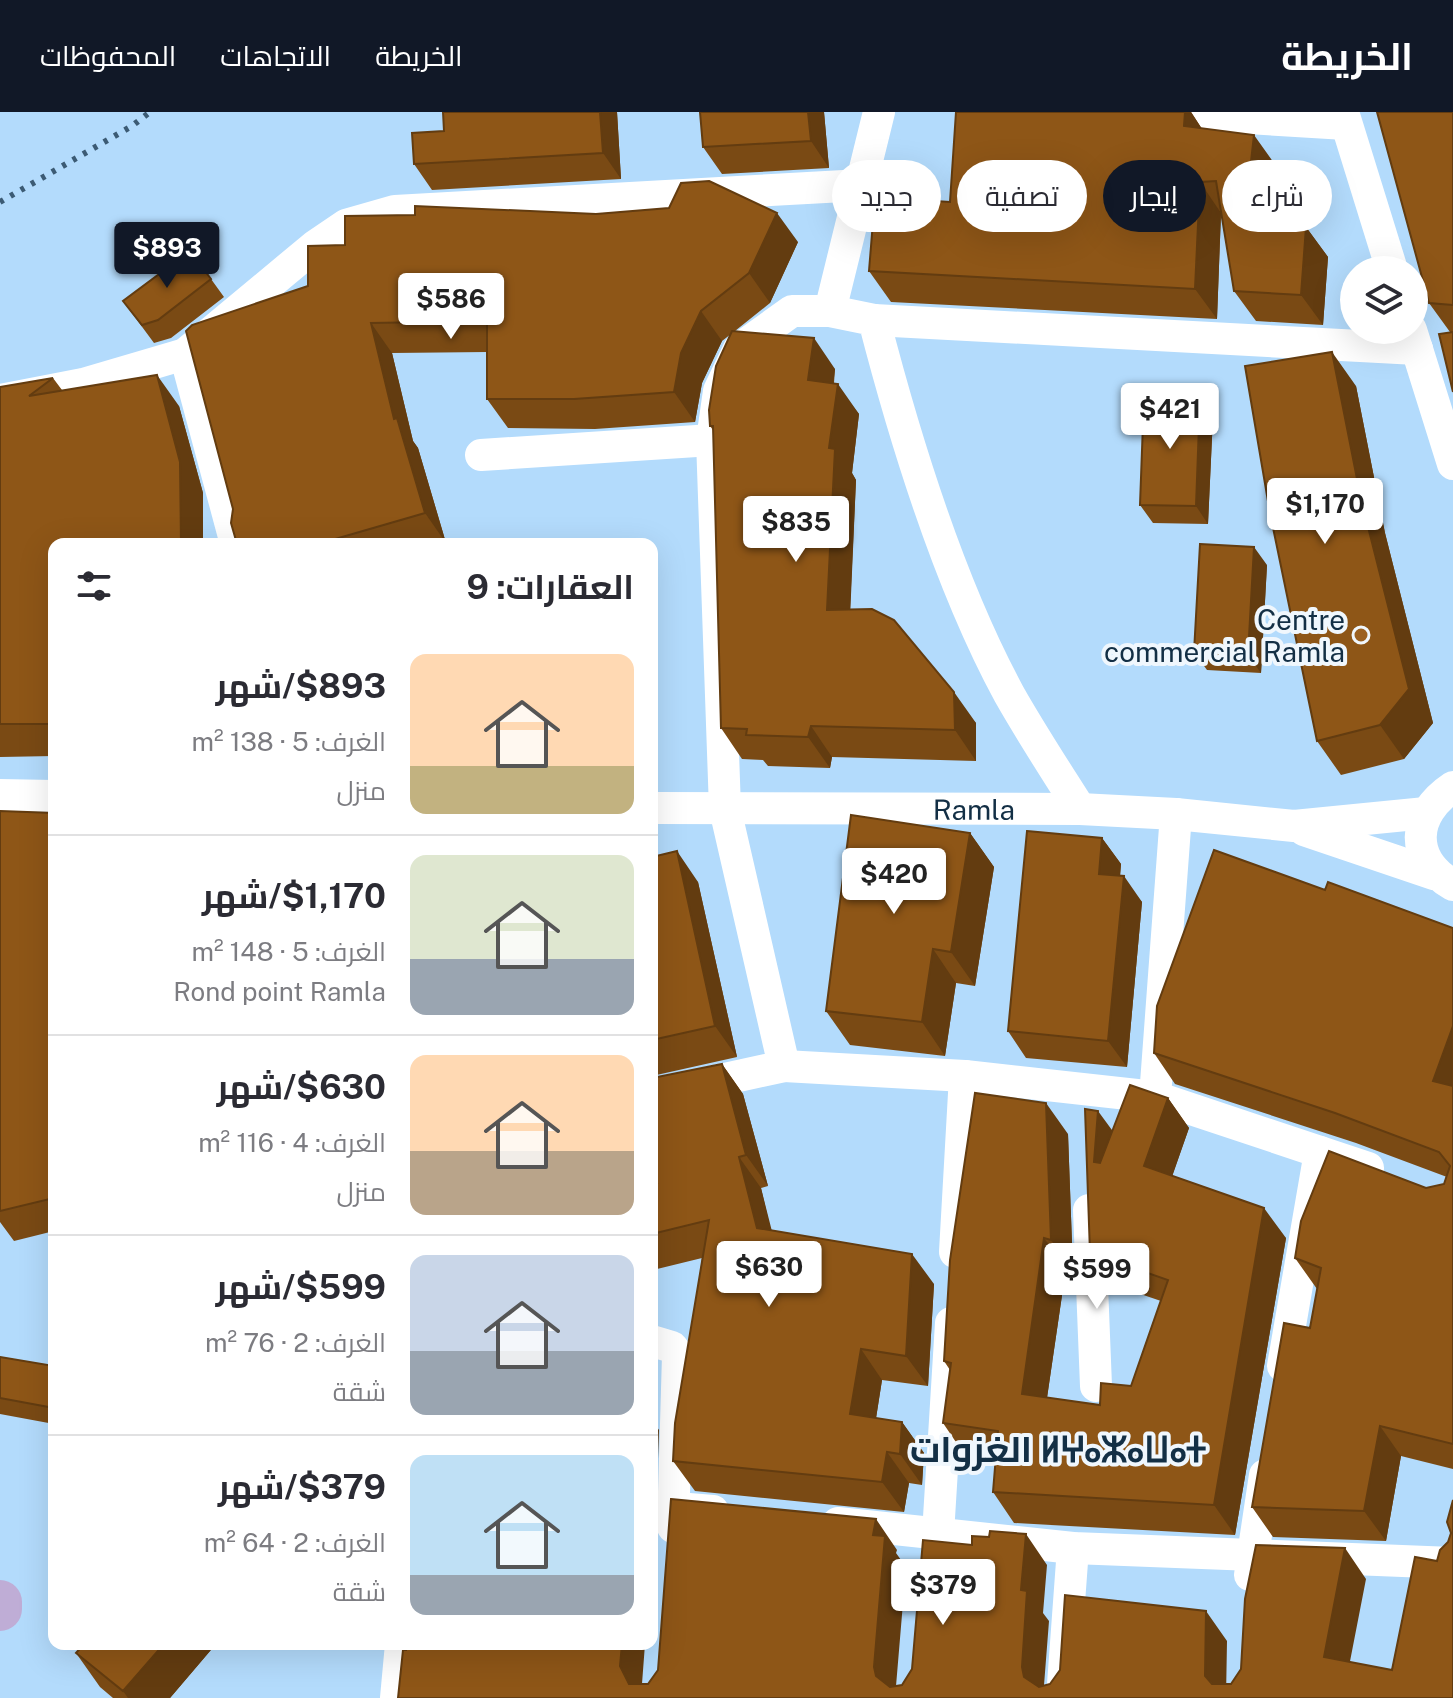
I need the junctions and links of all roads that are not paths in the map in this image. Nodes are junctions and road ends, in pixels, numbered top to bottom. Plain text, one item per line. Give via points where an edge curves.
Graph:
1 (879, 112) edge
2 (1149, 112) edge
3 (1344, 118) edge
4 (868, 160) edge
5 (832, 187) edge
6 (850, 232) edge
7 (1388, 256) edge
8 (830, 311) junction
9 (874, 320) junction
10 (1340, 337) edge
11 (1415, 344) edge
12 (185, 354) junction
13 (0, 400) edge
14 (712, 440) junction
15 (481, 455) dead end
16 (1453, 464) edge
17 (234, 538) edge
18 (1453, 787) edge
19 (0, 795) edge
20 (48, 796) edge
21 (658, 808) edge
22 (725, 809) junction
23 (1080, 809) junction
24 (1426, 813) junction
25 (1176, 814) junction
26 (1294, 826) junction
27 (1443, 880) edge
28 (784, 1066) junction
29 (965, 1076) junction
30 (658, 1094) edge
31 (1155, 1097) junction
32 (1320, 1152) junction
33 (1391, 1177) edge
34 (1088, 1182) edge
35 (658, 1343) edge
36 (1096, 1386) dead end
37 (1278, 1399) edge
38 (1270, 1445) edge
39 (664, 1506) edge
40 (738, 1513) edge
41 (802, 1520) edge
42 (931, 1543) junction
43 (1073, 1548) junction
44 (1251, 1554) junction
45 (671, 1555) edge
46 (1453, 1563) edge
47 (0, 1602) edge
48 (0, 1609) edge
49 (1248, 1611) edge
50 (400, 1650) edge
51 (396, 1698) edge
52 (1062, 1698) edge

1 - 4 street
2 - 3 street
3 - 7 street
5 - 12 street via 395,211 346,225
6 - 8 street
8 - 9 street
8 - 14 street via 792,311 739,349 719,391
9 - 10 street
9 - 23 street via 892,390 957,579 1009,694
11 - 16 street
12 - 13 street via 83,384
12 - 17 street
14 - 15 street
14 - 22 street
18 - 24 street
19 - 20 street
21 - 22 street, Ramla
22 - 23 street, Ramla
22 - 28 street
23 - 25 street, Ramla
24 - 26 street
24 - 27 street via 1423,854
25 - 26 street, Ramla
25 - 31 street
26 - 27 street
28 - 29 street
28 - 30 street
29 - 31 street via 1085,1103
29 - 42 street
31 - 32 street
32 - 33 street
32 - 37 street
34 - 36 street
35 - 39 street via 678,1355
38 - 44 street
39 - 40 street
39 - 45 street
41 - 42 street
42 - 43 street
43 - 44 street
43 - 52 street
44 - 46 street
44 - 49 street
47 - 48 main road
50 - 51 street

